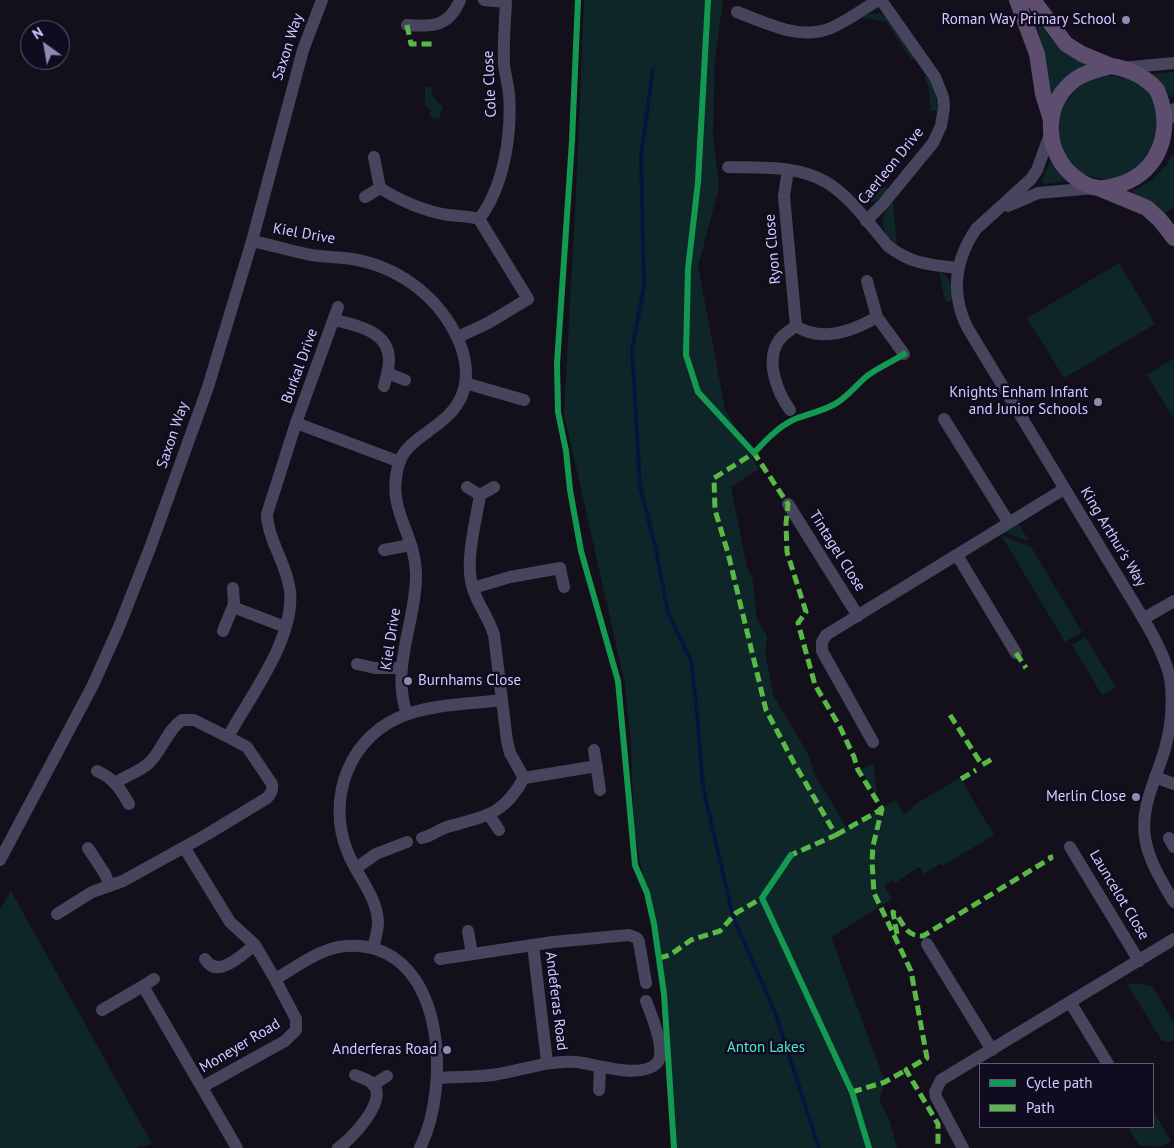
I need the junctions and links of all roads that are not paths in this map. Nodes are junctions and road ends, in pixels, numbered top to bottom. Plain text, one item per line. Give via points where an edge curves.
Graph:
1 (322, 0) edge
2 (460, 0) edge
3 (484, 0) edge
4 (880, 0) edge
5 (1017, 0) edge
6 (1032, 0) edge
7 (512, 1) edge
8 (738, 12) dead end
9 (407, 25) dead end
10 (1174, 63) edge
11 (1116, 67) junction
12 (1172, 113) edge
13 (1051, 127) junction
14 (1172, 140) edge
15 (374, 157) dead end
16 (728, 167) dead end
17 (788, 170) junction
18 (380, 188) junction
19 (1098, 188) junction
20 (365, 197) dead end
21 (996, 211) junction
22 (479, 219) junction
23 (866, 221) junction
24 (1174, 238) edge
25 (252, 241) junction
26 (958, 268) junction
27 (867, 281) dead end
28 (338, 307) dead end
29 (877, 317) junction
30 (334, 320) junction
31 (796, 326) junction
32 (458, 337) junction
33 (904, 354) dead end
34 (387, 373) junction
35 (405, 380) dead end
36 (465, 383) junction
37 (384, 386) dead end
38 (524, 400) dead end
39 (790, 410) dead end
40 (944, 419) dead end
41 (296, 423) junction
42 (400, 462) junction
43 (467, 487) dead end
44 (494, 487) dead end
45 (1064, 489) junction
46 (480, 495) junction
47 (788, 504) dead end
48 (1009, 523) junction
49 (410, 545) junction
50 (384, 550) dead end
51 (957, 555) junction
52 (564, 587) dead end
53 (232, 588) dead end
54 (473, 588) junction
55 (1174, 600) edge
56 (233, 607) junction
57 (858, 616) junction
58 (1143, 619) junction
59 (285, 627) junction
60 (223, 631) dead end
61 (1016, 653) dead end
62 (357, 664) dead end
63 (401, 668) junction
64 (502, 700) junction
65 (406, 714) junction
66 (228, 737) junction
67 (873, 742) dead end
68 (594, 750) dead end
69 (597, 766) junction
70 (96, 771) dead end
71 (1155, 777) junction
72 (524, 778) junction
73 (116, 783) junction
74 (1174, 784) edge
75 (600, 790) dead end
76 (129, 804) dead end
77 (490, 815) junction
78 (499, 830) dead end
79 (422, 838) dead end
80 (407, 842) dead end
81 (184, 847) junction
82 (1070, 847) dead end
83 (88, 848) dead end
84 (0, 860) edge
85 (356, 868) junction
86 (110, 886) junction
87 (1174, 902) edge
88 (57, 914) dead end
89 (468, 931) dead end
90 (1174, 939) edge
91 (928, 944) dead end
92 (255, 945) junction
93 (533, 945) junction
94 (373, 948) junction
95 (472, 954) junction
96 (205, 959) dead end
97 (440, 959) dead end
98 (1139, 961) junction
99 (154, 979) dead end
100 (275, 979) junction
101 (646, 983) dead end
102 (142, 986) junction
103 (646, 1001) dead end
104 (1070, 1002) junction
105 (102, 1010) dead end
106 (992, 1050) junction
107 (547, 1062) junction
108 (1107, 1063) edge
109 (600, 1067) junction
110 (355, 1074) dead end
111 (388, 1076) dead end
112 (437, 1078) junction
113 (373, 1085) junction
114 (202, 1087) junction
115 (599, 1090) dead end
116 (238, 1148) edge
117 (338, 1148) edge
118 (420, 1148) edge
119 (963, 1148) edge

1 - 25 street, Saxon Way via 292,86
2 - 9 street via 443,22 429,26
3 - 7 street, Cole Close
4 - 8 street via 831,28 807,33 783,29
4 - 23 street, Caerleon Drive via 935,77 944,107 941,126 933,143
5 - 13 main road via 1037,54
6 - 11 main road via 1066,44
7 - 22 street, Cole Close via 504,65 509,92 509,124 503,165 496,191
10 - 11 street
11 - 12 main road via 1135,72 1156,89
11 - 13 main road via 1087,73 1069,84 1056,100
12 - 14 main road
13 - 19 main road via 1063,164 1075,177
13 - 21 street, King Arthur's Way via 1038,170
14 - 19 main road via 1147,171 1130,181
15 - 18 street
16 - 17 street
17 - 23 street via 826,183
17 - 31 street, Ryon Close via 784,196
18 - 20 street
18 - 22 street via 421,208
19 - 21 street, King Arthur's Way via 1038,194
19 - 24 main road via 1147,208
21 - 26 street, King Arthur's Way via 976,229
22 - 32 street via 528,299
23 - 26 street via 888,246 905,258
25 - 32 street, Kiel Drive via 310,255 361,261 394,272 436,303
25 - 84 street, Saxon Way via 205,394 119,627 75,721
26 - 45 street, King Arthur's Way via 961,315
27 - 29 street
28 - 30 street, Burkal Drive
29 - 31 street via 848,331 833,334 815,333
29 - 33 street
30 - 34 street, Burkal Drive via 357,326 381,339 388,353
30 - 41 street, Burkal Drive
31 - 39 street via 781,337 774,359 778,389
32 - 36 street, Kiel Drive via 465,362
34 - 35 street
34 - 37 street, Burkal Drive
36 - 38 street
36 - 42 street, Kiel Drive via 450,414 413,443
40 - 48 street
41 - 42 street
41 - 59 street, Burkal Drive via 267,514 290,591
42 - 49 street, Kiel Drive via 394,493
43 - 46 street
44 - 46 street
45 - 48 street, Tintagel Close
45 - 58 street, King Arthur's Way
46 - 54 street via 470,563
47 - 57 street, Tintagel Close
48 - 51 street, Tintagel Close
49 - 50 street
49 - 63 street, Kiel Drive via 416,582
51 - 57 street, Tintagel Close
51 - 61 street
52 - 54 street via 560,568 510,576
53 - 56 street
54 - 64 street via 494,635
55 - 58 street
56 - 59 street
56 - 60 street
57 - 67 street, Tintagel Close via 826,635 821,647
58 - 71 street, King Arthur's Way via 1167,668 1172,691 1170,728
59 - 66 street, Burkal Drive via 272,662
62 - 63 street
63 - 65 street, Kiel Drive
64 - 65 street
64 - 72 street via 510,753
65 - 85 street via 368,739 354,755 344,776 339,805 340,825
66 - 73 street via 194,720 182,720 156,757
66 - 81 street via 247,747 273,789 267,798
68 - 69 street
69 - 72 street
69 - 75 street
70 - 73 street
71 - 74 street
71 - 87 street, King Arthur's Way via 1147,803 1145,838 1153,864
72 - 77 street via 510,800
73 - 76 street
77 - 78 street
77 - 79 street
80 - 85 street via 376,854
81 - 86 street
81 - 92 street via 230,922
82 - 98 street, Launcelot Close
83 - 86 street
85 - 94 street via 368,889 378,922
86 - 88 street via 92,892
89 - 95 street
90 - 98 street, Launcelot Close
91 - 106 street
92 - 96 street via 222,968 209,965
92 - 100 street
93 - 95 street, Andeferas Road
93 - 101 street, Andeferas Road via 634,935 639,942
93 - 107 street, Andeferas Road
94 - 100 street via 336,947
94 - 112 street via 395,959 422,990 435,1039
95 - 97 street, Andeferas Road
98 - 104 street, Launcelot Close
99 - 102 street
100 - 114 street, Moneyer Road via 296,1019 296,1030 285,1041
102 - 105 street
102 - 114 street, Moneyer Road
103 - 109 street, Andeferas Road via 656,1028 659,1060 645,1070
104 - 106 street, Launcelot Close
104 - 108 street
106 - 119 street, Launcelot Close via 941,1080 935,1092
107 - 109 street, Andeferas Road via 576,1062
107 - 112 street, Andeferas Road via 492,1075
109 - 115 street
110 - 113 street
111 - 113 street
112 - 118 street via 434,1107
113 - 117 street via 377,1094 372,1109 351,1138
114 - 116 street, Moneyer Road

